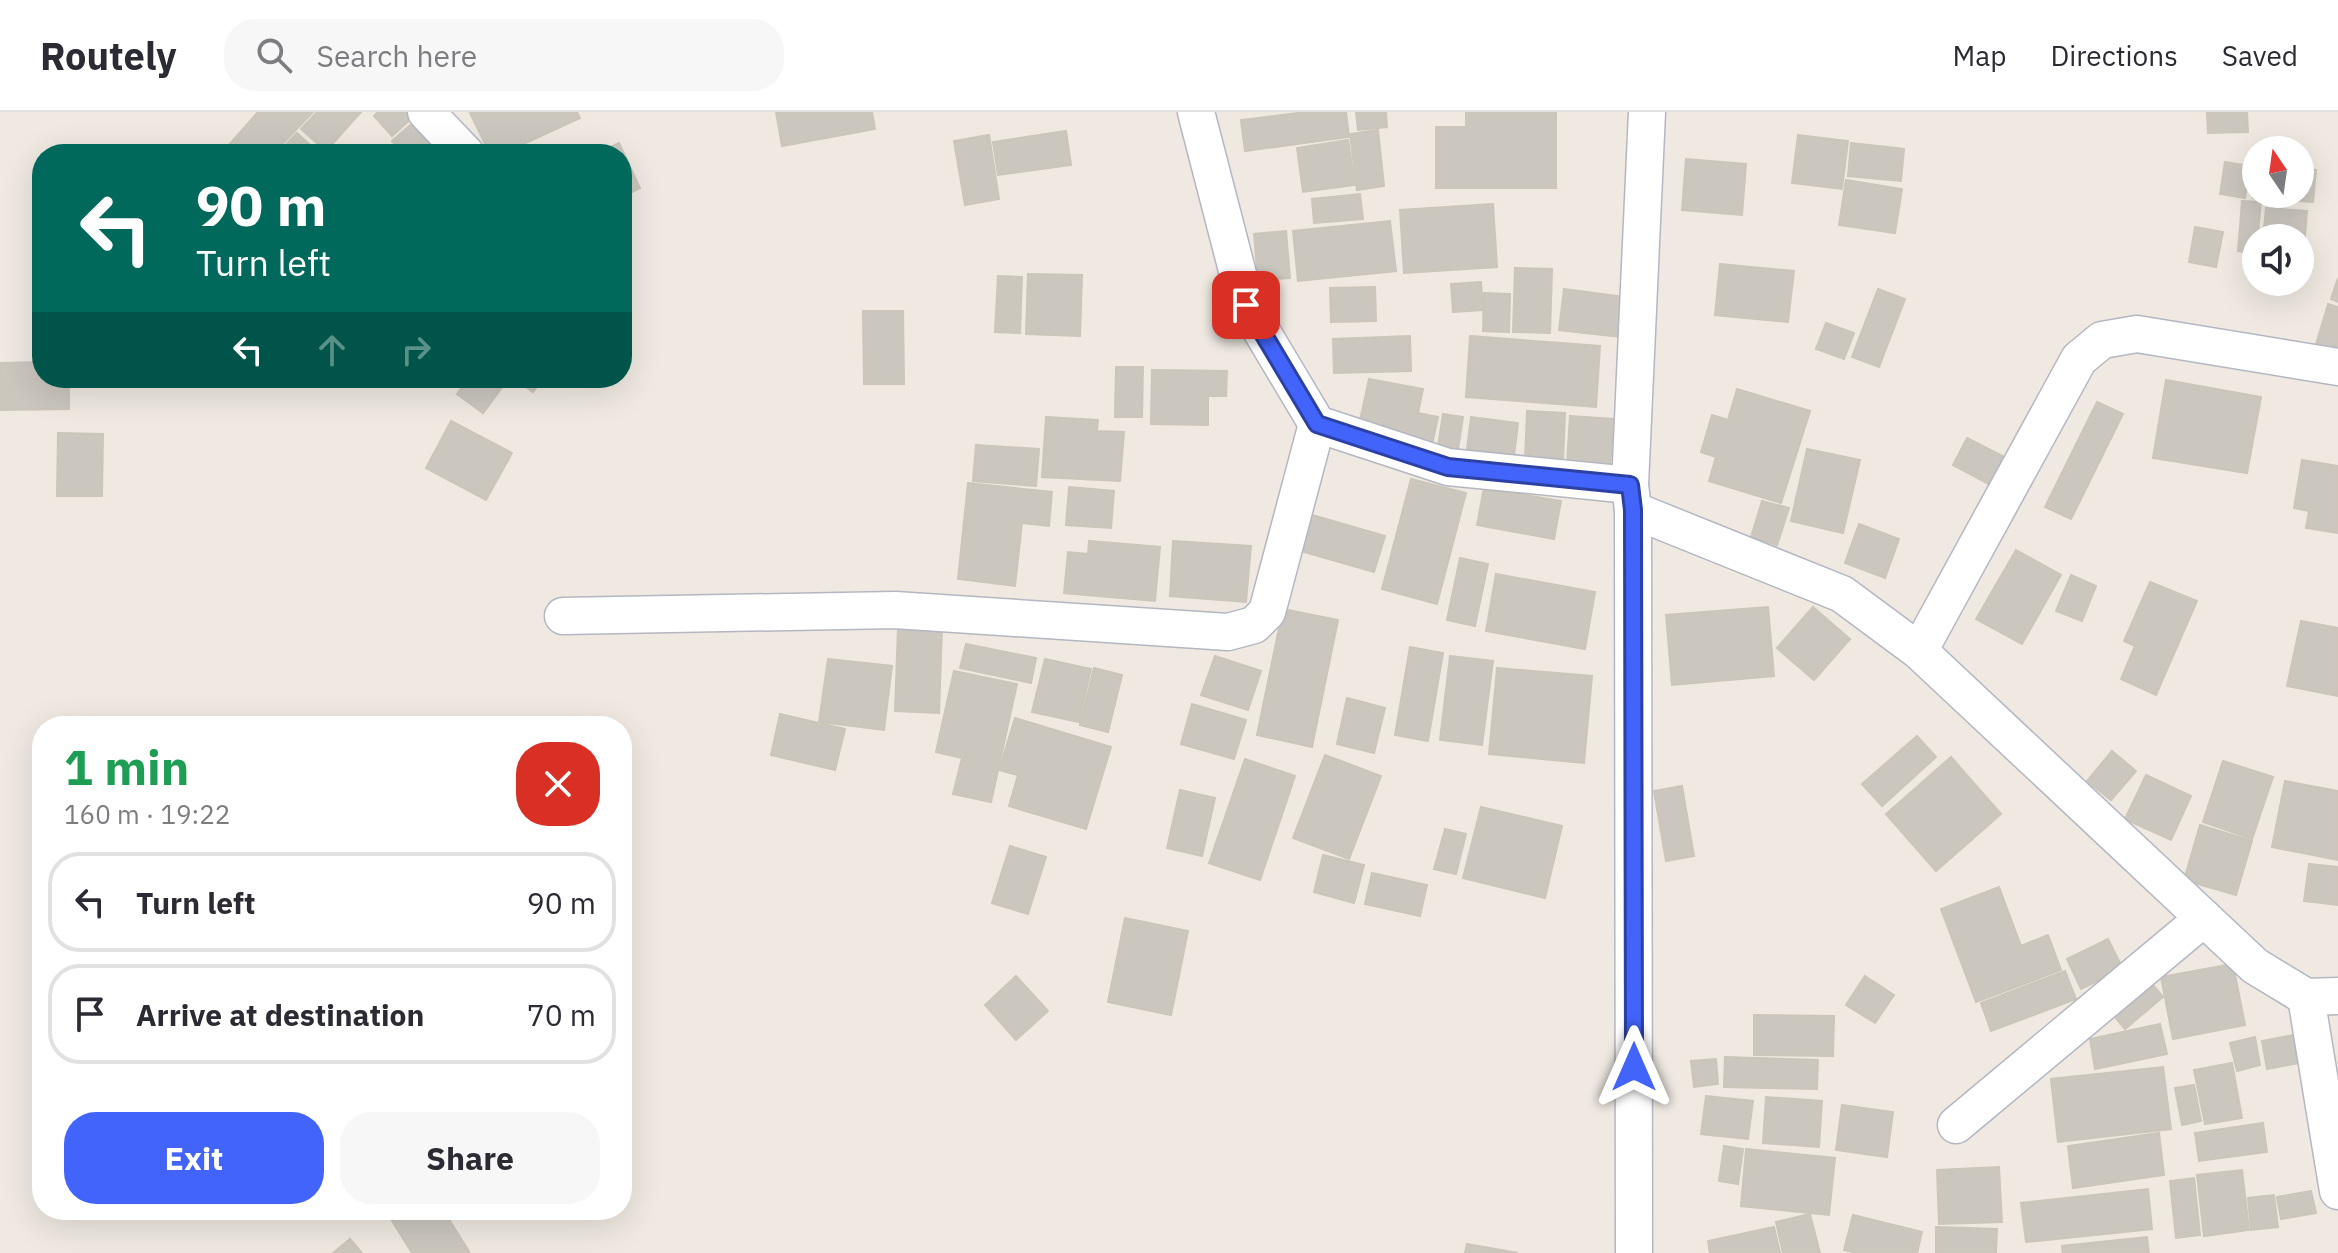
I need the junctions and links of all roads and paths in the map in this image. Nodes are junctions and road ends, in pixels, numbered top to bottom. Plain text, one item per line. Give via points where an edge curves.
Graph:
1 (426, 112) edge
2 (1196, 112) edge
3 (1647, 112) edge
4 (456, 144) edge
5 (2338, 367) edge
6 (1317, 424) junction
7 (1632, 498) junction
8 (563, 616) dead end
9 (1919, 651) junction
10 (2204, 918) junction
11 (2322, 996) edge
12 (1956, 1125) dead end
13 (2338, 1191) edge
14 (1634, 1253) edge

1 - 4 street
2 - 6 street via 1246,305
3 - 7 street
5 - 9 street via 2137,334 2102,340 2079,359
6 - 7 street via 1448,467
6 - 8 street via 1267,612 1254,625 1228,632 895,610
7 - 9 street via 1842,594
7 - 14 street
9 - 10 street
10 - 11 street via 2255,966
10 - 12 street
11 - 13 street

